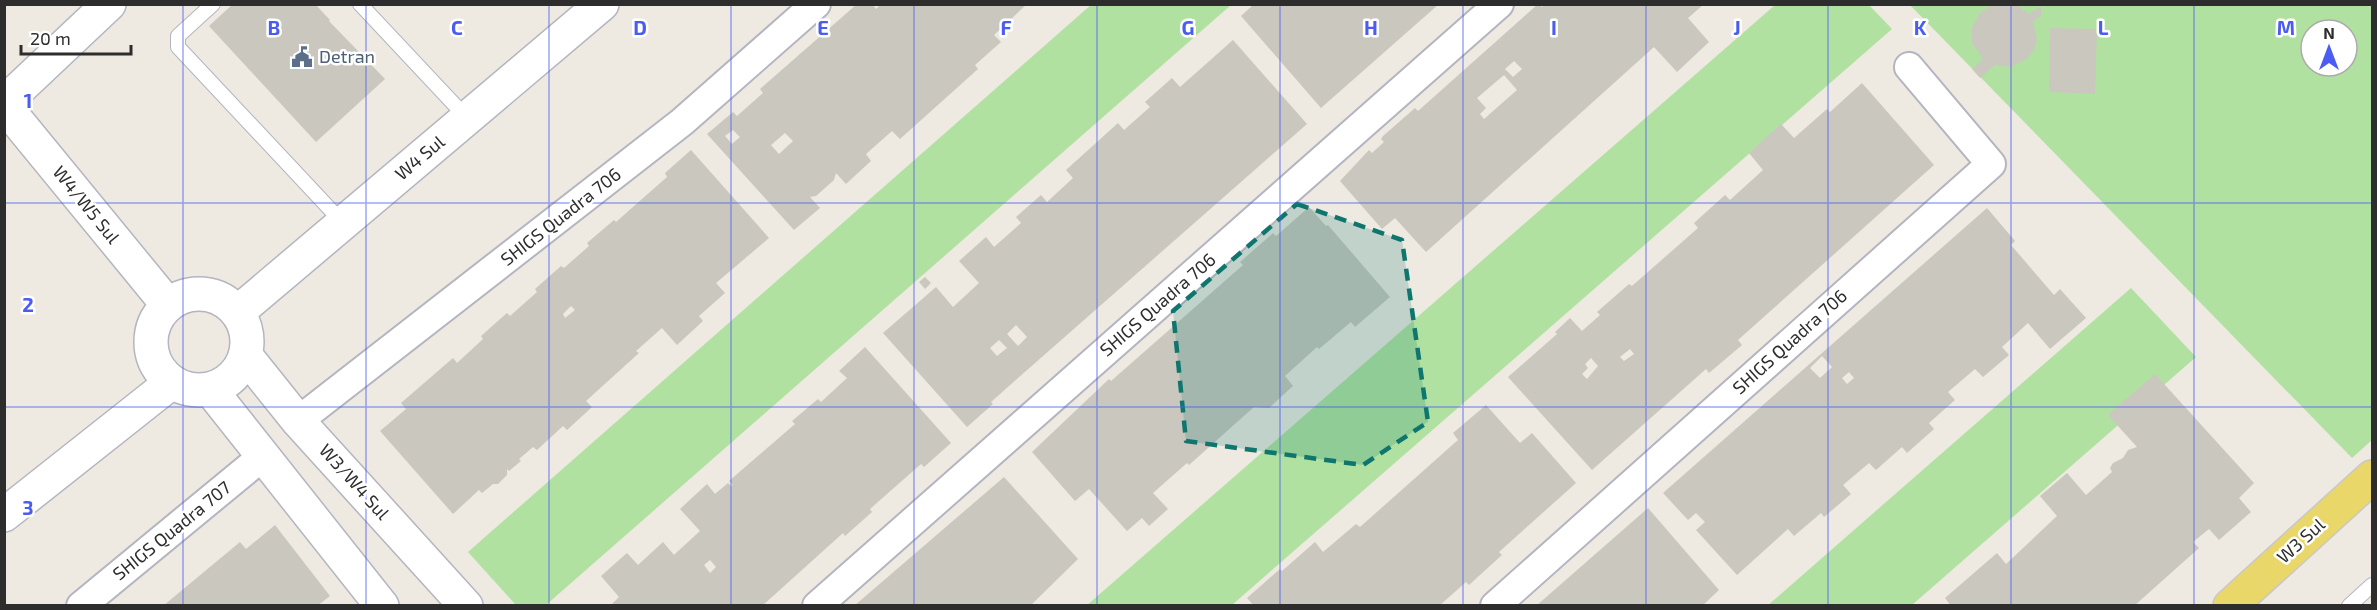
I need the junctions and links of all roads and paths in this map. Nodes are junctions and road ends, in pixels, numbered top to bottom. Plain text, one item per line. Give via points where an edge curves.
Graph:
1 (109, 4) edge
2 (213, 4) edge
3 (360, 4) edge
4 (602, 4) edge
5 (816, 4) edge
6 (1499, 4) edge
7 (1909, 67) dead end
8 (4, 104) edge
9 (467, 118) junction
10 (343, 224) junction
11 (168, 305) junction
12 (238, 312) junction
13 (246, 356) junction
14 (172, 382) junction
15 (210, 389) junction
16 (298, 421) junction
17 (262, 456) junction
18 (2373, 477) edge
19 (4, 514) edge
20 (2373, 585) edge
21 (81, 606) edge
22 (382, 606) edge
23 (466, 606) edge
24 (818, 606) edge
25 (1495, 606) edge
26 (2230, 606) edge
27 (2349, 606) edge

1 - 8 main road
2 - 10 lane via 178,36 178,47
3 - 9 lane
4 - 9 main road, W4 Sul
5 - 16 street, SHIGS Quadra 706 via 682,122
6 - 24 street, SHIGS Quadra 706
7 - 25 street, SHIGS Quadra 706 via 1991,164
8 - 11 main road, W4/W5 Sul
9 - 10 main road, W4 Sul
10 - 12 main road, W4 Sul
11 - 12 main road via 197,294 226,302
11 - 14 main road via 157,318 151,335 152,353 159,369
12 - 13 main road via 248,341
13 - 15 main road via 232,378
13 - 16 main road, W3/W4 Sul
14 - 15 main road via 183,388
14 - 19 main road
15 - 17 main road
16 - 23 main road, W3/W4 Sul
17 - 21 street, SHIGS Quadra 707
17 - 22 main road
18 - 26 main road, W3 Sul
20 - 27 lane

